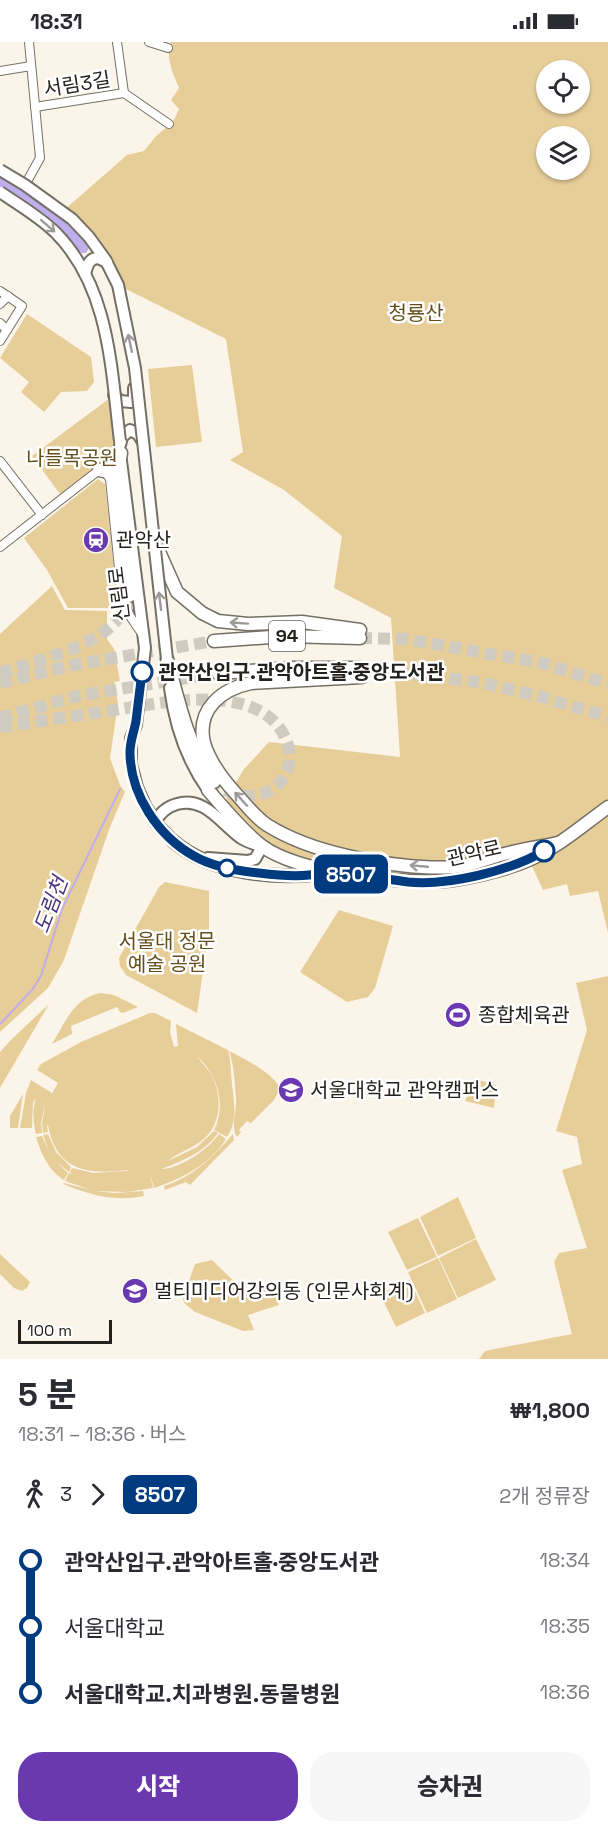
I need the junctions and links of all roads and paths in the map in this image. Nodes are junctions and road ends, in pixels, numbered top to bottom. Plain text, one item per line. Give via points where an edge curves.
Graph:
1 (29, 42) edge
2 (117, 42) edge
3 (149, 42) edge
4 (168, 48) dead end
5 (31, 66) junction
6 (0, 71) edge
7 (124, 93) junction
8 (35, 107) junction
9 (169, 124) dead end
10 (0, 170) edge
11 (25, 185) junction
12 (0, 192) edge
13 (107, 262) junction
14 (85, 274) junction
15 (0, 291) edge
16 (8, 296) junction
17 (0, 304) edge
18 (0, 323) edge
19 (7, 330) junction
20 (0, 341) edge
21 (136, 378) junction
22 (114, 395) junction
23 (143, 442) junction
24 (120, 447) junction
25 (0, 461) edge
26 (99, 470) junction
27 (116, 479) junction
28 (42, 515) junction
29 (153, 539) junction
30 (0, 547) edge
31 (129, 596) tunnel mouth
32 (142, 635) junction
33 (214, 641) tunnel mouth
34 (167, 659) joint
35 (218, 673) tunnel mouth
36 (608, 807) edge
37 (155, 821) junction
38 (173, 841) joint
39 (558, 843) junction
40 (262, 847) junction
41 (196, 857) junction
42 (333, 872) junction

1 - 5 street, 서림3길
2 - 7 street
3 - 4 street
5 - 6 street
5 - 8 street, 서림3길
7 - 8 street, 서림3길
7 - 9 street
8 - 11 street, 서림3길 via 40,158
10 - 11 main road, 신림로, bridge
11 - 13 main road, 신림로, bridge via 72,219
12 -> 14 main road, 신림로, bridge via 47,224
13 - 14 main road, bridge via 93,259
21 -> 13 main road, 신림로, bridge via 118,285
14 - 22 main road, 신림로, bridge via 104,320
15 - 16 street
16 - 17 street
16 - 19 street via 22,306
18 - 19 street
19 - 20 street
21 - 22 main road, bridge via 131,402 120,401
21 - 23 main road, 신림로, bridge
22 - 24 main road, 신림로, bridge
23 - 24 main road, bridge via 130,430 123,434
23 - 29 main road, 신림로, bridge
24 - 26 street
24 - 27 main road
24 - 32 main road, 신림로
25 - 28 street
26 - 27 main road
26 - 28 street
26 - 32 street via 110,479 122,598
27 - 31 main road
28 - 30 street
33 -> 29 main road, 94 via 360,634 302,622 218,621 177,592
34 -> 29 main road, 신림로, bridge
32 - 37 main road, 신림로 via 145,648 130,755 137,787
34 - 40 main road, 관악로 via 186,730 211,786 234,819
39 -> 35 main road, 94 via 460,866 432,867 378,862 306,844 266,824 227,784 204,743 204,720 220,695 236,686 361,672 262,669
36 - 39 main road, 관악로
37 - 38 main road, 신림로
37 - 40 main road via 161,812 173,806 192,803 209,810 242,839
38 - 41 main road, 관악로
39 - 42 main road, 관악로 via 529,860 452,880 411,882
40 - 41 main road via 255,859 248,861
40 - 42 main road, 관악로
41 - 42 main road, 관악로 via 231,870 307,876

